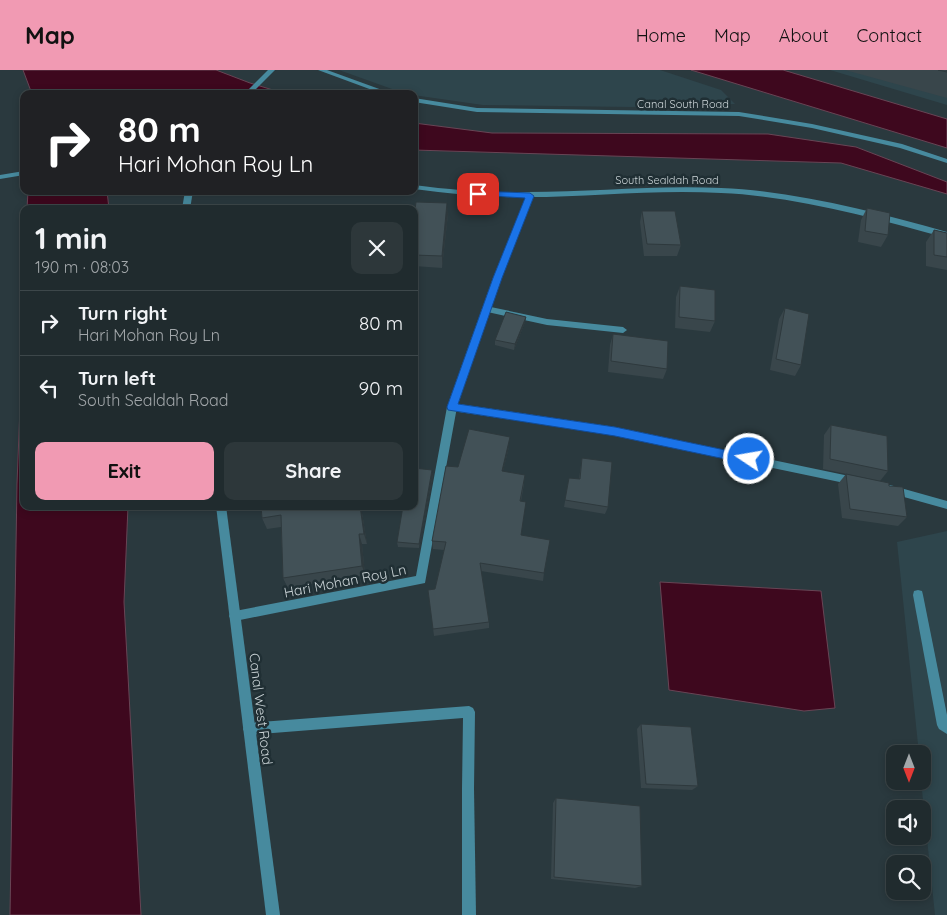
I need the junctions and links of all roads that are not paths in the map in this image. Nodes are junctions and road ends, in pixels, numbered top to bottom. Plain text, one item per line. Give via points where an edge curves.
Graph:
1 (272, 70) edge
2 (321, 70) edge
3 (251, 90) edge
4 (378, 90) edge
5 (418, 101) edge
6 (947, 161) edge
7 (20, 174) edge
8 (0, 177) edge
9 (418, 188) edge
10 (530, 196) junction
11 (947, 235) edge
12 (486, 309) junction
13 (624, 330) dead end
14 (452, 407) junction
15 (863, 483) edge
16 (882, 487) edge
17 (947, 505) edge
18 (222, 510) edge
19 (918, 596) dead end
20 (235, 616) junction
21 (947, 728) edge
22 (249, 729) junction
23 (273, 915) edge
24 (469, 915) edge

1 - 3 street
2 - 4 street
5 - 6 street, Canal South Road via 477,110 740,114 902,146
7 - 8 street
9 - 10 street, South Sealdah Road
10 - 11 street, South Sealdah Road via 637,190 716,190 803,200
10 - 12 street, Hari Mohan Roy Ln
12 - 13 street via 547,322
12 - 14 street, Hari Mohan Roy Ln
14 - 15 street via 615,431
14 - 20 street, Hari Mohan Roy Ln via 421,580
16 - 17 street
18 - 20 street, Canal West Road
19 - 21 street via 943,725
20 - 22 street, Canal West Road
22 - 23 street, Canal West Road
22 - 24 street via 469,712

